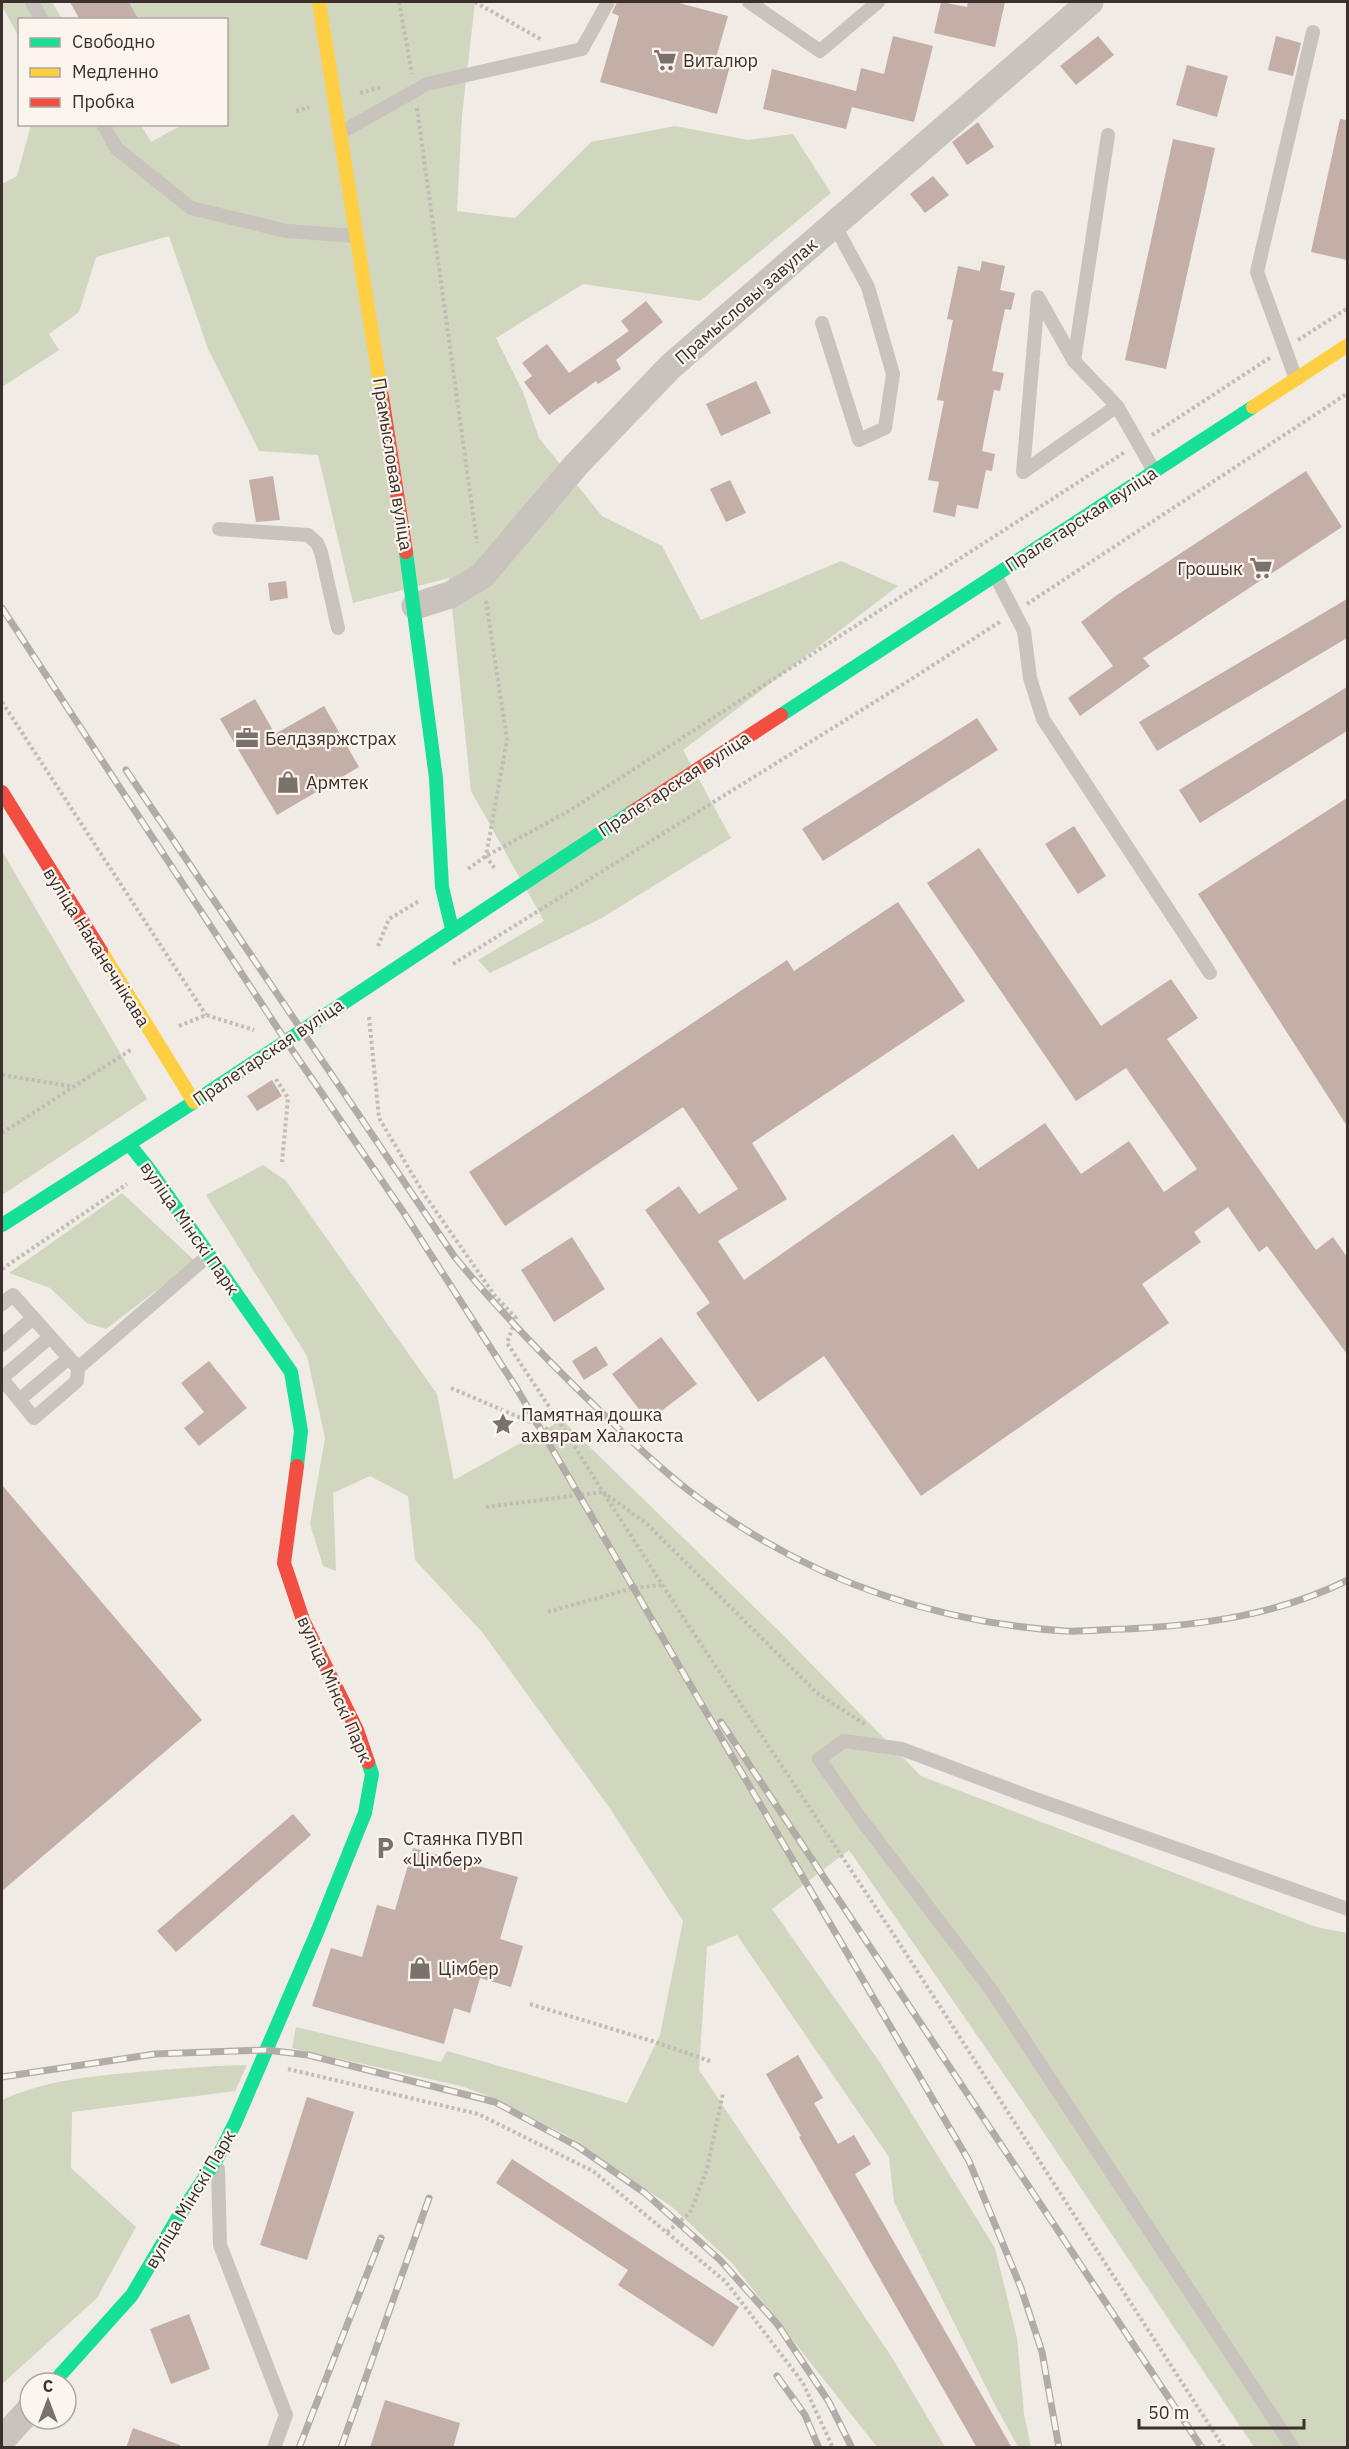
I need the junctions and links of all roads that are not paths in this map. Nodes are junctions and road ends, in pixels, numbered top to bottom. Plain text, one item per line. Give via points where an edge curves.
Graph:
1 (32, 2) edge
2 (319, 2) edge
3 (608, 2) edge
4 (749, 2) edge
5 (878, 2) edge
6 (1090, 2) edge
7 (41, 18) edge
8 (1312, 32) dead end
9 (104, 126) edge
10 (340, 133) junction
11 (1108, 135) dead end
12 (834, 224) junction
13 (356, 236) junction
14 (822, 323) dead end
15 (1347, 345) edge
16 (1074, 361) junction
17 (1296, 379) junction
18 (1117, 406) junction
19 (1154, 471) junction
20 (219, 529) dead end
21 (995, 575) junction
22 (415, 606) junction
23 (338, 628) dead end
24 (2, 792) edge
25 (452, 928) junction
26 (1210, 973) dead end
27 (194, 1102) junction
28 (129, 1144) junction
29 (2, 1225) edge
30 (209, 1255) junction
31 (2, 1304) edge
32 (33, 1318) junction
33 (50, 1337) junction
34 (2, 1345) edge
35 (73, 1363) junction
36 (2, 1378) edge
37 (19, 1400) junction
38 (1347, 1909) edge
39 (218, 2157) junction
40 (64, 2371) edge
41 (18, 2422) edge
42 (2, 2440) edge
43 (274, 2448) edge
44 (1293, 2448) edge

1 - 7 lane
2 - 10 main road, Прамысловая вуліца
3 - 10 lane via 582,49 427,84
4 - 5 lane via 820,51
6 - 12 street, Прамысловы завулак
8 - 17 lane via 1257,272
9 - 13 lane via 116,148 191,208 286,231
10 - 13 main road, Прамысловая вуліца
11 - 16 lane
12 - 14 lane via 868,287 893,374 885,428 859,440
12 - 22 street, Прамысловы завулак via 670,367 576,465 482,576 450,595
13 - 22 main road, Прамысловая вуліца
15 - 17 main road, Пралетарская вуліца
16 - 18 lane
16 - 18 lane via 1038,297 1023,472
17 - 19 main road, Пралетарская вуліца
18 - 19 lane
19 - 21 main road, Пралетарская вуліца
20 - 23 lane via 308,535 321,552
21 - 25 main road, Пралетарская вуліца
21 - 26 lane via 1024,631 1030,678 1043,719
22 - 25 main road, Прамысловая вуліца via 436,778 442,887
24 - 27 main road, вуліца Наканечнікава
25 - 27 main road, Пралетарская вуліца
27 - 28 main road, Пралетарская вуліца
28 - 29 main road, Пралетарская вуліца
28 - 30 main road, вуліца Мінскі Парк
30 - 35 lane
30 - 39 main road, вуліца Мінскі Парк via 291,1372 301,1431 284,1563 303,1620 357,1730 372,1774 365,1813 318,1930
31 - 32 lane via 13,1295
32 - 33 lane
32 - 34 lane
33 - 35 lane
33 - 36 lane
35 - 37 lane
35 - 37 lane via 77,1381 34,1418
36 - 37 lane
38 - 44 lane via 902,1749 844,1741 819,1759 992,1991
39 - 40 main road, вуліца Мінскі Парк via 132,2295
39 - 43 lane via 220,2245 285,2415
41 - 42 street

